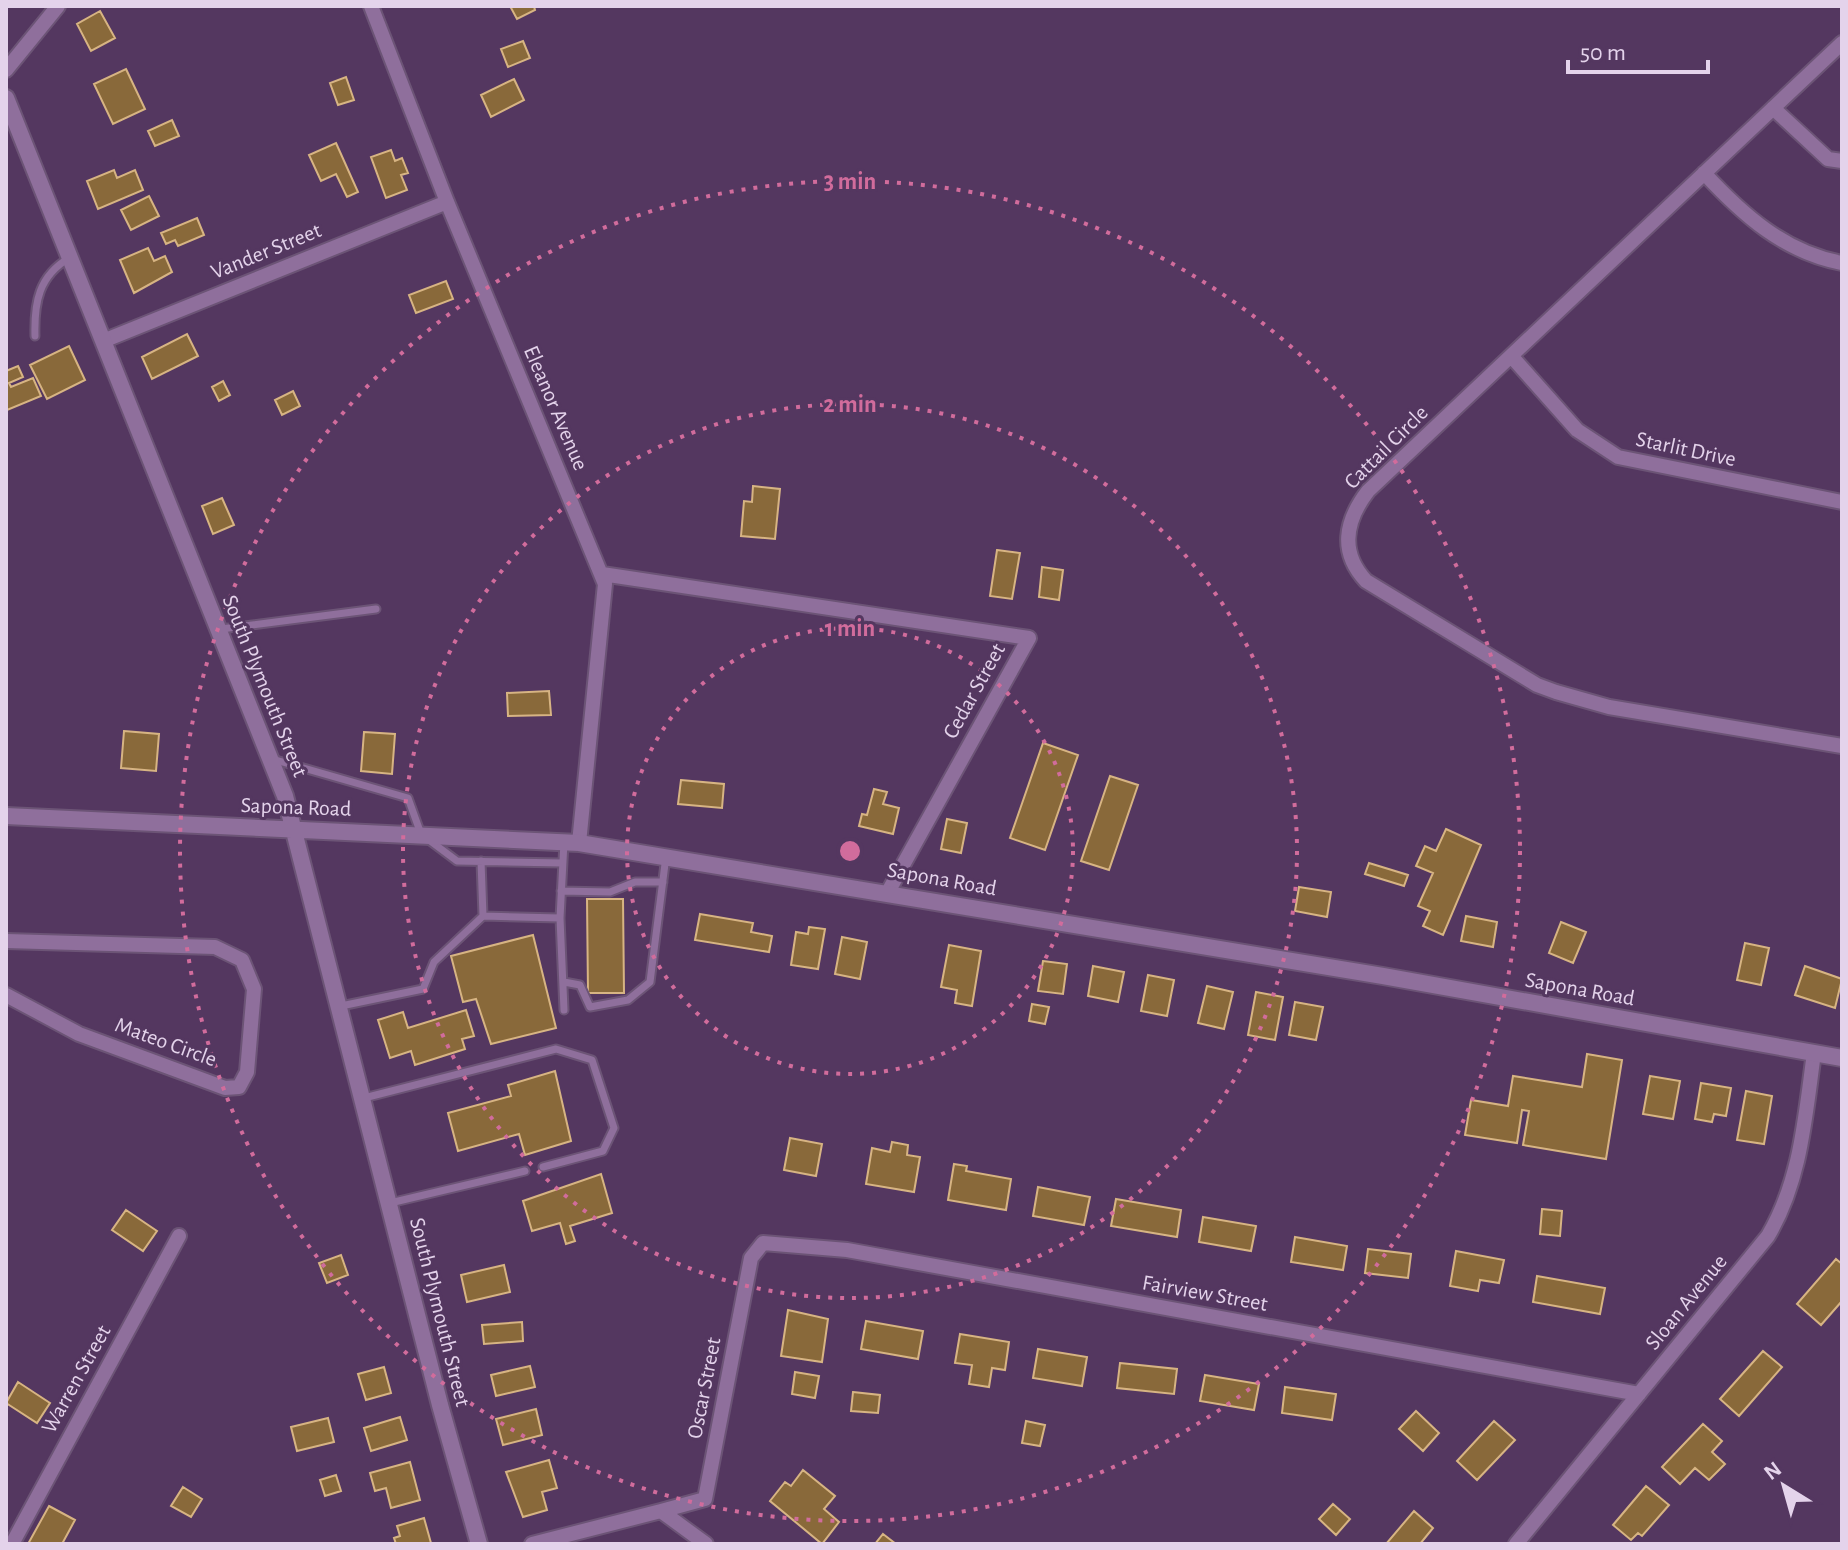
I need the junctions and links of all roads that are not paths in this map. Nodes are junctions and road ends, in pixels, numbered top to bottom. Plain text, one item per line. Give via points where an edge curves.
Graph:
1 (58, 6) edge
2 (371, 6) edge
3 (1842, 43) edge
4 (6, 70) edge
5 (6, 98) edge
6 (1773, 108) junction
7 (1842, 161) edge
8 (1704, 173) junction
9 (447, 202) junction
10 (71, 257) junction
11 (1842, 263) edge
12 (35, 336) dead end
13 (103, 341) junction
14 (1513, 358) junction
15 (1842, 502) edge
16 (602, 574) junction
17 (376, 609) dead end
18 (219, 630) junction
19 (1842, 746) edge
20 (270, 758) junction
21 (6, 816) edge
22 (296, 829) junction
23 (421, 834) junction
24 (571, 842) junction
25 (666, 855) junction
26 (481, 861) junction
27 (562, 863) junction
28 (663, 882) junction
29 (561, 891) junction
30 (888, 892) junction
31 (483, 916) junction
32 (560, 918) junction
33 (6, 941) edge
34 (564, 982) junction
35 (6, 995) edge
36 (341, 1006) junction
37 (564, 1010) dead end
38 (1814, 1053) junction
39 (1842, 1058) edge
40 (364, 1098) junction
41 (543, 1167) dead end
42 (525, 1171) dead end
43 (390, 1203) junction
44 (179, 1236) dead end
45 (763, 1243) joint
46 (1639, 1394) junction
47 (661, 1511) junction
48 (12, 1544) edge
49 (479, 1544) edge
50 (532, 1544) edge
51 (706, 1544) edge
52 (1516, 1544) edge

1 - 4 street
2 - 9 street, Eleanor Avenue
3 - 6 street, Cattail Circle
5 - 10 street, South Plymouth Street
6 - 7 street via 1828,159
6 - 8 street, Cattail Circle
8 - 11 street via 1771,235
8 - 14 street, Cattail Circle
9 - 13 street, Vander Street
9 - 16 street, Eleanor Avenue
10 - 12 lane via 44,281 36,299
10 - 13 street, South Plymouth Street
13 - 18 street, South Plymouth Street
14 - 15 street, Starlit Drive via 1577,430 1618,457
14 - 19 street, Cattail Circle via 1368,491 1357,506 1347,539 1356,570 1391,598 1546,688 1609,707
16 - 24 street, Eleanor Avenue via 605,584
16 - 30 street, Cedar Street via 1029,638
17 - 18 lane
18 - 20 street, South Plymouth Street
20 - 22 street, South Plymouth Street
20 - 23 lane via 408,798
21 - 22 street, Sapona Road
22 - 23 street, Sapona Road
22 - 36 street, South Plymouth Street
23 - 24 street, Sapona Road
23 - 26 lane via 457,861
24 - 25 street, Sapona Road
24 - 27 lane
25 - 28 lane
25 - 30 street, Sapona Road
26 - 27 lane
26 - 31 lane
27 - 29 lane
28 - 29 lane via 635,882 610,892
28 - 34 lane via 650,982 628,1000 590,1007 580,985
29 - 32 lane
30 - 38 street, Sapona Road
31 - 32 lane
31 - 36 lane via 434,962 423,989
32 - 34 lane
33 - 35 street, Mateo Circle via 215,947 242,960 254,989 247,1072 239,1087 225,1088 79,1034
34 - 37 lane
36 - 40 street, South Plymouth Street
38 - 39 street, Sapona Road
38 - 46 street, Sloan Avenue via 1799,1157 1785,1207 1768,1236
40 - 41 lane via 556,1049 592,1060 614,1128 603,1151
40 - 43 street, South Plymouth Street
42 - 43 lane
43 - 49 street, South Plymouth Street
44 - 48 street, Warren Street
45 - 46 street, Fairview Street via 847,1250
45 - 47 street, Oscar Street via 751,1258 705,1499
46 - 52 street, Sloan Avenue
47 - 50 street
47 - 51 street

